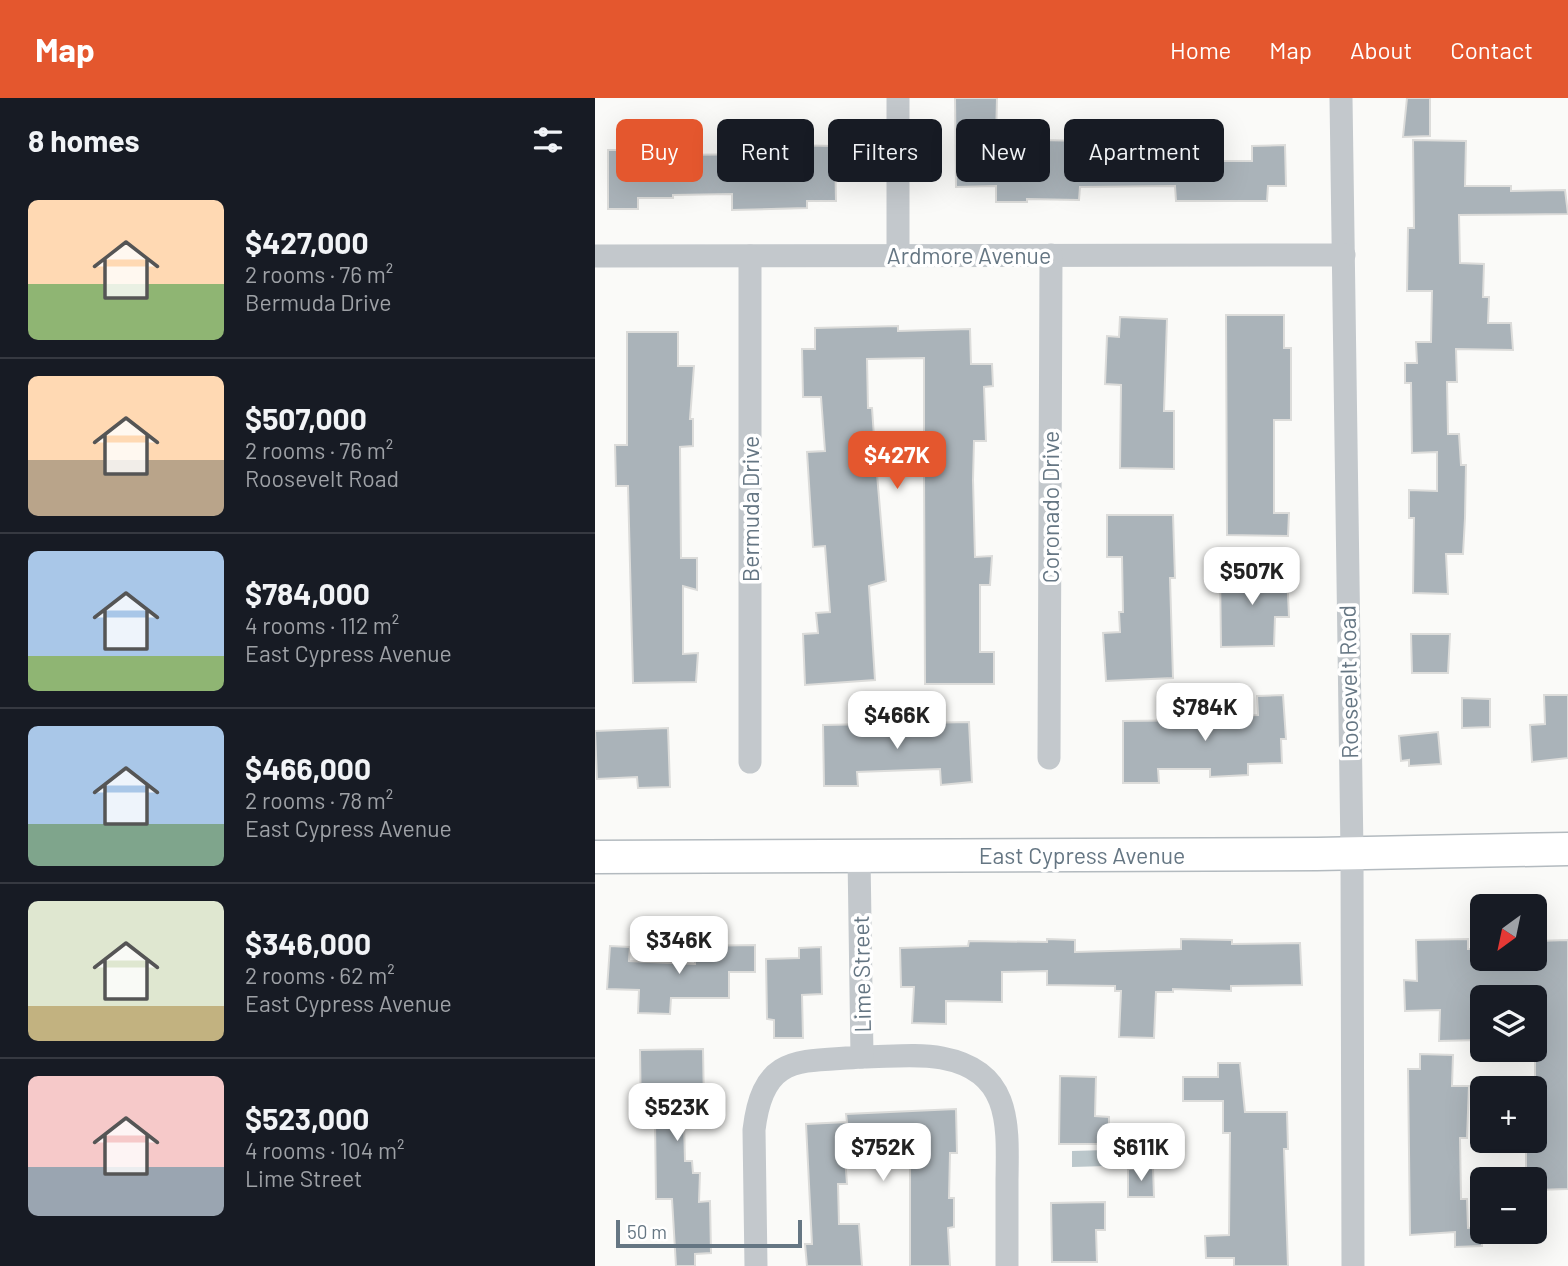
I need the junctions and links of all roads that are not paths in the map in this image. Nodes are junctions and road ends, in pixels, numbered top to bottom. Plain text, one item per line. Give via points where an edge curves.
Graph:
1 (898, 98) edge
2 (1341, 98) edge
3 (898, 254) junction
4 (1051, 255) junction
5 (1343, 255) junction
6 (595, 256) edge
7 (750, 256) junction
8 (1049, 758) dead end
9 (750, 762) dead end
10 (1568, 849) edge
11 (1352, 853) junction
12 (859, 856) junction
13 (595, 858) edge
14 (862, 1057) junction
15 (756, 1266) edge
16 (1007, 1266) edge
17 (1353, 1266) edge

1 - 3 street
2 - 5 street, Roosevelt Road
3 - 4 street, Ardmore Avenue
3 - 7 street, Ardmore Avenue
4 - 5 street, Ardmore Avenue
4 - 8 street, Coronado Drive
5 - 11 street, Roosevelt Road
6 - 7 street, Ardmore Avenue
7 - 9 street, Bermuda Drive
10 - 11 main road, East Cypress Avenue
11 - 12 main road, East Cypress Avenue
11 - 17 street, Roosevelt Road
12 - 13 main road, East Cypress Avenue
12 - 14 street, Lime Street
14 - 15 street, Lime Street via 791,1063 766,1089 754,1130
14 - 16 street via 941,1058 986,1078 996,1090 1005,1107 1008,1132

